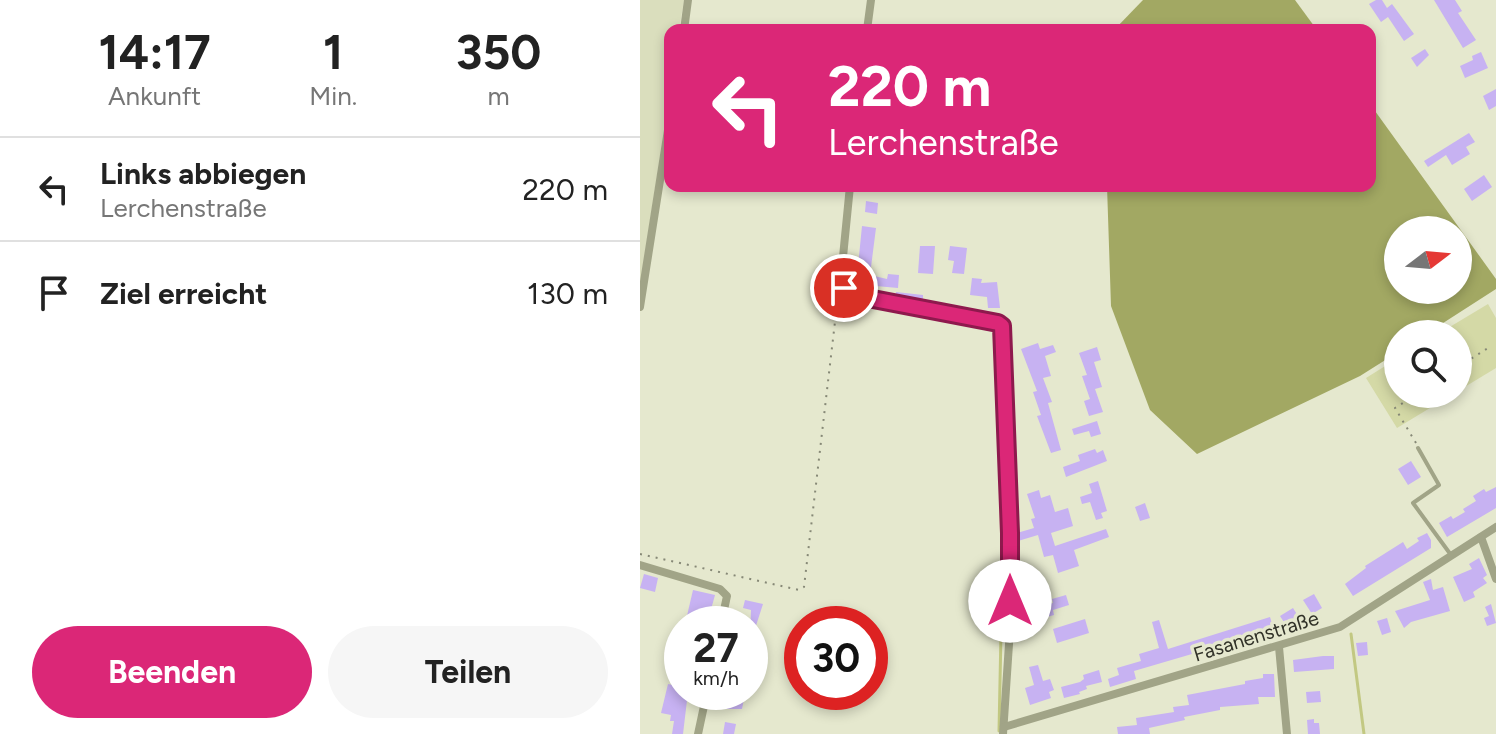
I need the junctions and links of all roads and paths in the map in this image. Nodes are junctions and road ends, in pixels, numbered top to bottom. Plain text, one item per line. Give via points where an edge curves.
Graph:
1 (688, 0) edge
2 (871, 0) edge
3 (685, 24) edge
4 (868, 24) edge
5 (664, 155) edge
6 (849, 192) edge
7 (841, 277) junction
8 (640, 307) edge
9 (1488, 348) dead end
10 (1472, 358) edge
11 (1395, 408) edge
12 (1418, 448) joint
13 (1496, 527) edge
14 (1481, 537) junction
15 (640, 554) edge
16 (1451, 555) junction
17 (640, 565) edge
18 (731, 575) junction
19 (1496, 579) edge
20 (727, 596) junction
21 (725, 606) edge
22 (1279, 647) junction
23 (703, 710) edge
24 (1004, 730) edge
25 (698, 734) edge
26 (1287, 734) edge

1 - 3 street
2 - 4 street
5 - 8 street
6 - 7 street
7 - 18 path via 804,587
7 - 24 street via 852,295 1002,326 1010,533
9 - 10 path
11 - 12 path
12 - 16 lane via 1439,485 1413,503
13 - 14 street, Fasanenstraße
14 - 16 street, Fasanenstraße
14 - 19 street
15 - 18 path
16 - 22 street, Fasanenstraße via 1340,627
17 - 20 street via 720,589
18 - 20 path
20 - 21 street
22 - 24 street, Fasanenstraße
22 - 26 street
23 - 25 street

